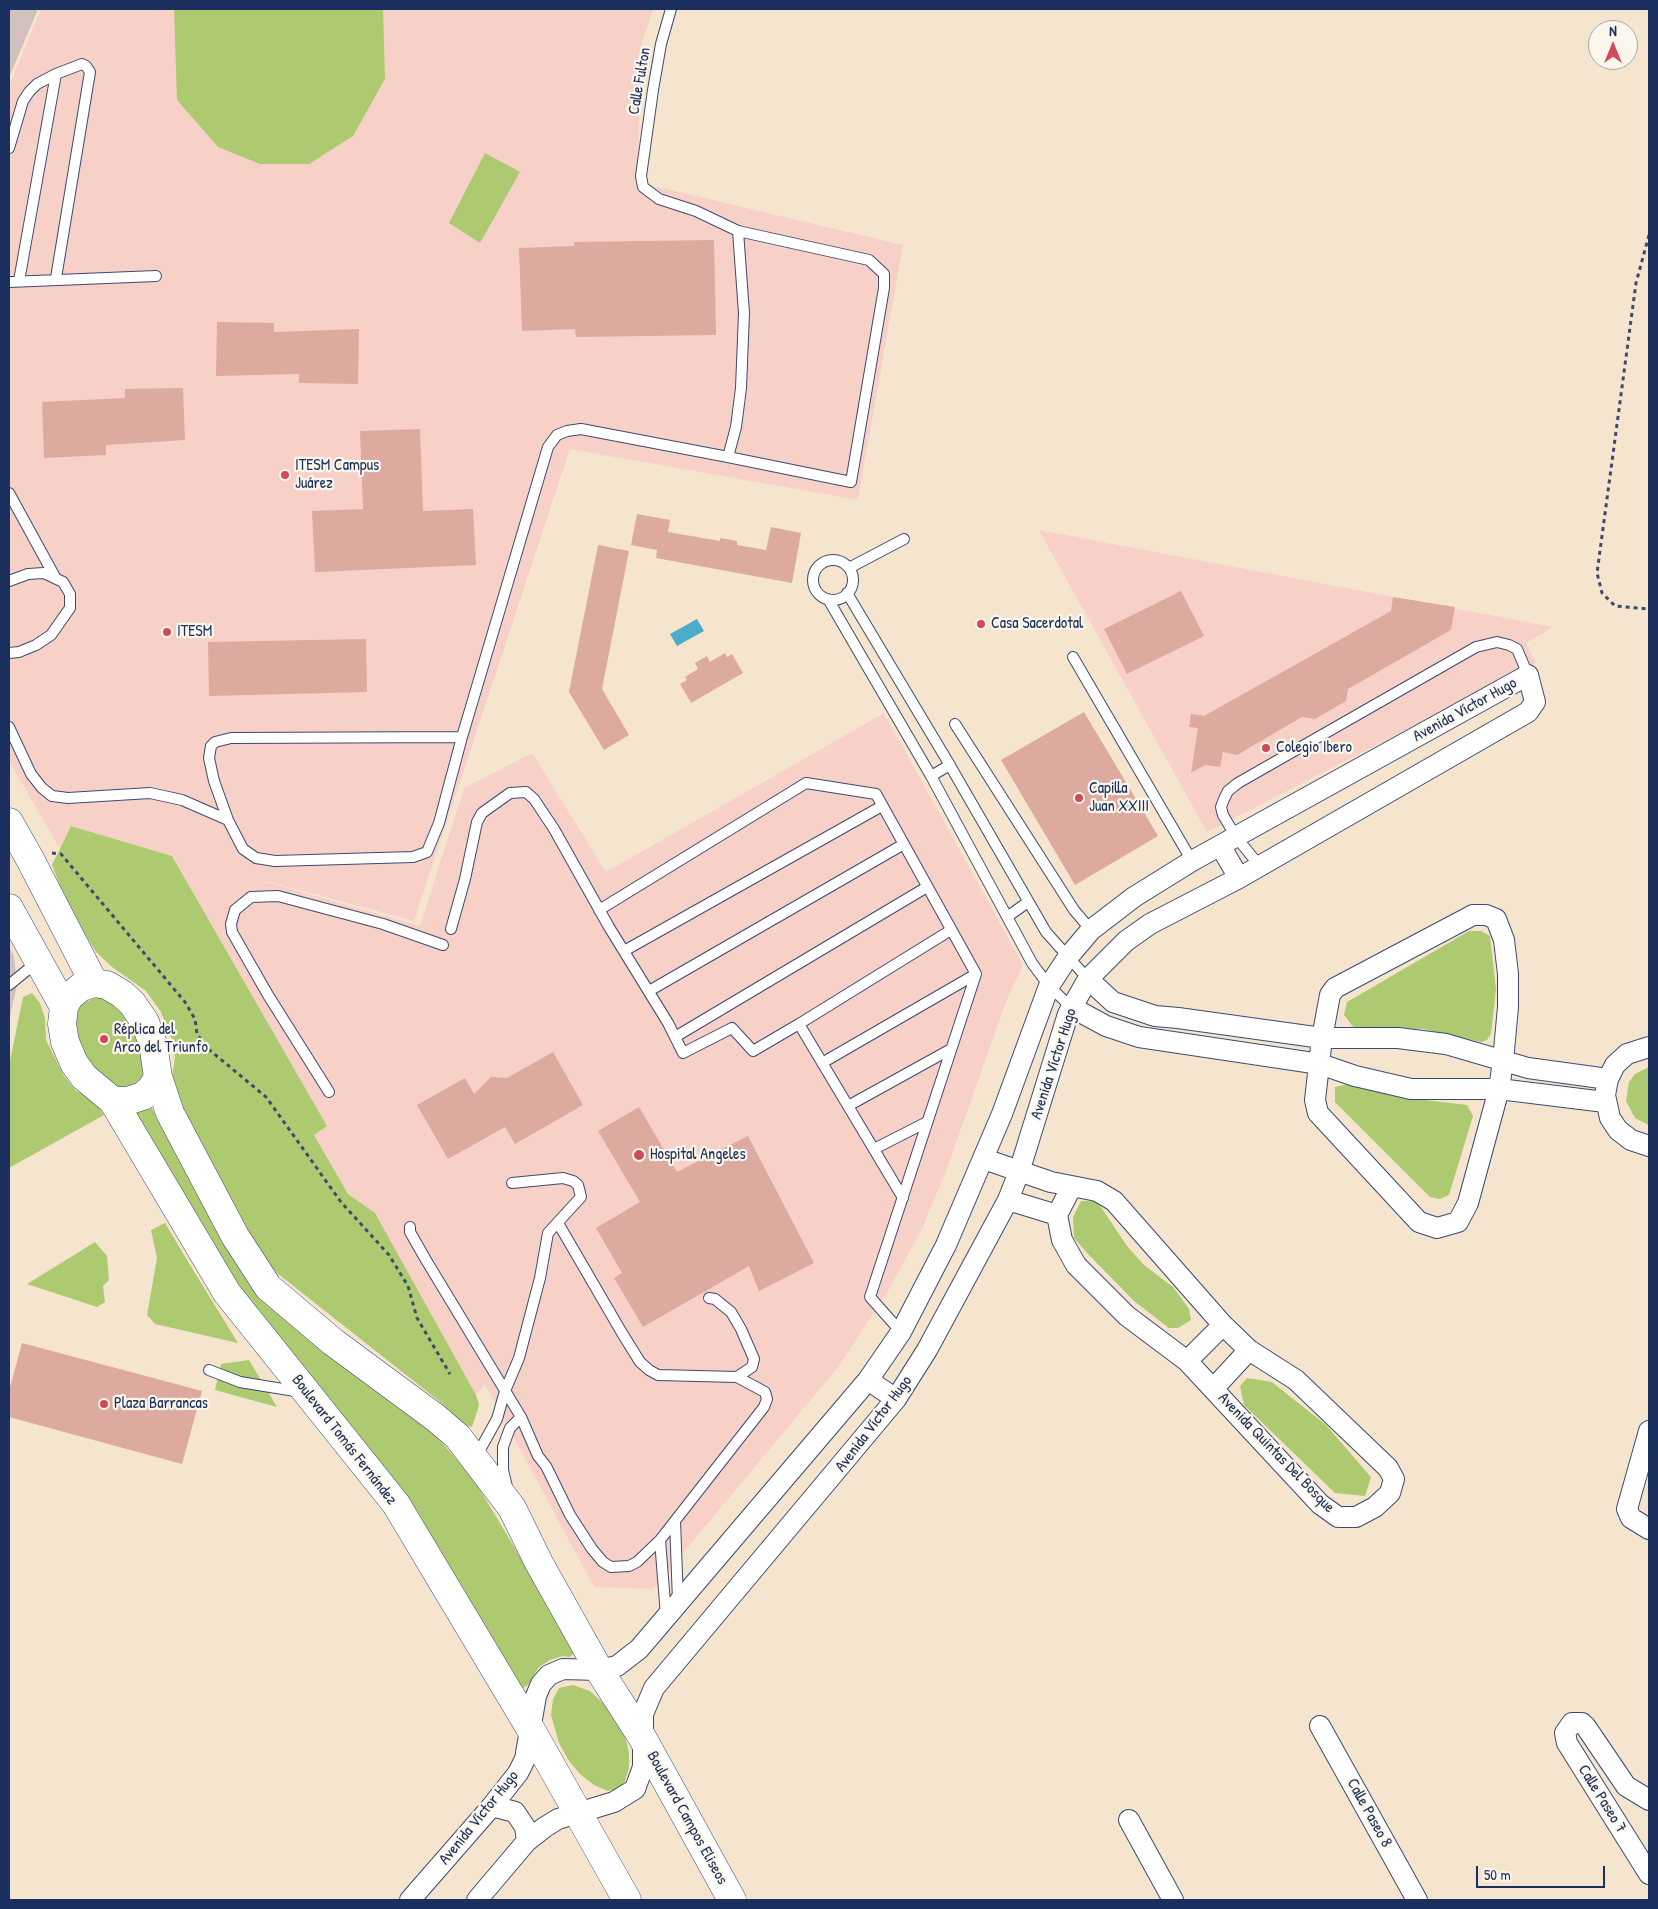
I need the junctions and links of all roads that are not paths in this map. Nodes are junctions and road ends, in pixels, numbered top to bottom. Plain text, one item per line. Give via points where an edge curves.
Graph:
1 (671, 9) edge
2 (56, 74) junction
3 (9, 148) edge
4 (738, 231) junction
5 (156, 276) dead end
6 (56, 278) junction
7 (14, 281) edge
8 (728, 458) junction
9 (9, 493) edge
10 (904, 538) dead end
11 (849, 568) junction
12 (55, 577) junction
13 (9, 581) edge
14 (847, 593) junction
15 (828, 599) junction
16 (9, 653) edge
17 (1073, 657) dead end
18 (1528, 675) junction
19 (955, 724) dead end
20 (9, 727) edge
21 (462, 737) junction
22 (950, 765) junction
23 (931, 776) junction
24 (882, 806) junction
25 (228, 820) junction
26 (9, 822) edge
27 (1229, 842) junction
28 (904, 844) junction
29 (1192, 860) junction
30 (1259, 865) junction
31 (1238, 878) junction
32 (927, 887) junction
33 (1134, 897) junction
34 (1028, 902) junction
35 (9, 908) edge
36 (599, 910) junction
37 (1007, 917) junction
38 (1150, 924) junction
39 (451, 929) dead end
40 (951, 930) junction
41 (1091, 930) junction
42 (443, 945) dead end
43 (624, 951) junction
44 (1068, 957) junction
45 (37, 962) junction
46 (976, 974) junction
47 (1088, 979) junction
48 (94, 983) junction
49 (9, 985) edge
50 (1049, 986) junction
51 (649, 991) junction
52 (64, 1007) junction
53 (1071, 1007) junction
54 (1178, 1018) junction
55 (799, 1024) junction
56 (675, 1037) junction
57 (1322, 1038) junction
58 (1174, 1044) junction
59 (1649, 1047) edge
60 (951, 1049) junction
61 (1503, 1061) junction
62 (822, 1063) junction
63 (1320, 1064) junction
64 (158, 1076) junction
65 (1608, 1079) junction
66 (1499, 1089) junction
67 (329, 1092) dead end
68 (112, 1101) junction
69 (1605, 1102) junction
70 (848, 1106) junction
71 (927, 1122) junction
72 (1649, 1146) edge
73 (874, 1149) junction
74 (984, 1159) junction
75 (1019, 1172) junction
76 (512, 1183) dead end
77 (1070, 1188) junction
78 (902, 1198) junction
79 (1008, 1200) junction
80 (1057, 1216) junction
81 (558, 1223) junction
82 (410, 1227) dead end
83 (709, 1298) dead end
84 (1223, 1325) junction
85 (901, 1332) junction
86 (1249, 1350) junction
87 (1187, 1361) junction
88 (209, 1370) dead end
89 (737, 1377) junction
90 (868, 1380) junction
91 (1213, 1389) junction
92 (505, 1391) junction
93 (307, 1392) junction
94 (896, 1399) junction
95 (521, 1417) junction
96 (1649, 1432) edge
97 (475, 1459) junction
98 (512, 1508) junction
99 (675, 1521) junction
100 (1649, 1529) edge
101 (660, 1540) junction
102 (672, 1612) junction
103 (599, 1670) junction
104 (1320, 1726) dead end
105 (530, 1728) junction
106 (642, 1737) junction
107 (1626, 1786) junction
108 (1649, 1800) edge
109 (1604, 1802) junction
110 (492, 1806) junction
111 (579, 1812) junction
112 (1129, 1820) dead end
113 (527, 1841) junction
114 (1649, 1874) edge
115 (410, 1900) edge
116 (477, 1900) edge
117 (628, 1900) edge
118 (732, 1900) edge
119 (1173, 1900) edge
120 (1417, 1900) edge

1 - 4 lane, Calle Fulton via 661,44 642,159 643,187 648,193
2 - 3 lane via 37,84 23,100
2 - 6 lane via 82,64 90,72
2 - 7 lane
4 - 8 lane via 744,312 741,388
4 - 8 lane, Calle Fulton via 869,260 884,274 884,288 851,482
5 - 6 lane
6 - 7 lane
8 - 21 lane via 581,429 556,435 548,447
9 - 12 lane
10 - 11 lane
11 - 14 lane via 853,581
11 - 15 lane via 844,563 831,560 818,566 814,585
12 - 13 lane via 28,574
12 - 16 lane via 63,582 70,594 70,608 61,624 36,645
14 - 15 lane
14 - 22 lane
15 - 23 lane
17 - 29 lane
18 - 27 street, Avenida Víctor Hugo
18 - 27 lane via 1517,649 1497,642 1476,646 1228,791 1221,807
18 - 30 street, Avenida Víctor Hugo via 1535,702 1528,712
19 - 41 lane via 1074,910
20 - 25 lane via 31,774 52,796 150,793 182,800
21 - 25 lane via 222,739 211,746 209,758
21 - 25 lane via 433,839 427,852 421,855 264,860 248,854
22 - 23 lane
22 - 34 lane
23 - 37 lane
24 - 28 lane
24 - 36 lane via 876,794 806,783
24 - 43 lane
26 - 48 main road
27 - 29 street, Avenida Víctor Hugo
27 - 30 lane
27 - 31 street
28 - 32 lane
28 - 51 lane
29 - 33 street, Avenida Víctor Hugo
30 - 31 street, Avenida Víctor Hugo
31 - 38 street, Avenida Víctor Hugo
32 - 40 lane
32 - 56 lane
33 - 38 street
33 - 41 street, Avenida Víctor Hugo
34 - 37 lane
34 - 44 lane via 1046,932
35 - 45 main road
36 - 39 lane via 534,799 526,792 510,793 482,813 477,822
36 - 43 lane
37 - 50 lane via 1032,963
38 - 47 street, Avenida Víctor Hugo via 1126,941
40 - 46 lane
40 - 55 lane
41 - 44 street, Avenida Víctor Hugo
42 - 67 lane via 383,924 278,896 251,897 234,910 232,932
43 - 51 lane
44 - 47 lane
44 - 50 street, Avenida Víctor Hugo
45 - 49 lane
45 - 52 main road
46 - 60 lane
46 - 62 lane
47 - 53 street, Avenida Víctor Hugo
47 - 54 street via 1113,1002 1128,1009
48 - 52 main road via 81,988
48 - 64 main road via 107,985 122,994 145,1022 154,1044
50 - 53 lane
50 - 74 street, Avenida Víctor Hugo
51 - 56 lane
52 - 68 main road via 65,1042 74,1062 84,1077
53 - 58 street via 1106,1026
53 - 75 street, Avenida Víctor Hugo
54 - 57 street
54 - 58 street
55 - 56 lane via 753,1051 732,1028 683,1053
55 - 62 lane
57 - 61 street via 1398,1038 1446,1044
57 - 61 street via 1330,995 1335,988 1473,915 1486,915 1496,919 1504,940 1508,974
57 - 63 street
58 - 63 street
59 - 65 street via 1627,1054 1615,1065
60 - 70 lane
60 - 71 lane
61 - 65 street via 1528,1068
61 - 66 street
62 - 70 lane
63 - 66 street via 1411,1089
63 - 66 street via 1315,1100 1318,1113 1419,1222 1437,1228 1458,1222 1468,1204
64 - 68 main road via 143,1096
64 - 97 main road via 170,1113 235,1236 268,1287 334,1342 436,1418
65 - 69 street
66 - 69 street
68 - 93 main road, Boulevard Tomás Fernández via 227,1293
69 - 72 street via 1618,1130 1631,1140
70 - 73 lane
71 - 73 lane
71 - 78 lane
73 - 78 lane
74 - 75 street, Avenida Quintas Del Bosque
74 - 85 street, Avenida Víctor Hugo via 946,1245
75 - 77 street, Avenida Quintas Del Bosque
75 - 79 street, Avenida Víctor Hugo
76 - 81 lane via 573,1180 578,1185 580,1197
77 - 80 street
77 - 84 street, Avenida Quintas Del Bosque via 1097,1191 1114,1201
78 - 85 lane via 870,1297
79 - 80 street
79 - 94 street, Avenida Víctor Hugo via 927,1350
80 - 87 street, Avenida Quintas Del Bosque via 1062,1240 1076,1265 1127,1316
81 - 89 lane via 618,1327 640,1362 649,1370 658,1375
81 - 92 lane via 548,1233 524,1339
82 - 92 lane via 418,1246
83 - 89 lane via 716,1299 731,1312 754,1359 752,1367
84 - 86 street, Avenida Quintas Del Bosque
84 - 87 street
85 - 90 street, Avenida Víctor Hugo
86 - 91 street, Avenida Quintas Del Bosque
86 - 91 street, Avenida Quintas Del Bosque via 1296,1380 1388,1468 1394,1479 1390,1493 1356,1517 1338,1517 1330,1513
87 - 91 street, Avenida Quintas Del Bosque
88 - 93 lane via 240,1382
89 - 99 lane via 765,1392 764,1407
90 - 94 street
90 - 102 street, Avenida Víctor Hugo
92 - 95 lane
92 - 97 lane via 496,1419
93 - 105 main road, Boulevard Tomás Fernández via 396,1504
94 - 106 street, Avenida Víctor Hugo via 654,1688 644,1714
95 - 98 lane via 510,1428 503,1447 503,1470
95 - 101 lane via 570,1514 603,1562 611,1567 628,1566 637,1562
96 - 100 street via 1627,1509 1631,1518
97 - 98 main road
98 - 103 main road
99 - 101 lane
99 - 102 lane
101 - 102 lane
102 - 103 street, Avenida Víctor Hugo via 626,1661
103 - 105 street via 563,1669 549,1675 536,1696
103 - 106 main road
104 - 120 street, Calle Paseo 8
105 - 110 street, Avenida Víctor Hugo via 525,1760
105 - 111 main road, Boulevard Tomás Fernández
106 - 111 street via 643,1768 635,1789 614,1802
106 - 118 main road, Boulevard Campos Eliseos
107 - 108 street
107 - 109 street
107 - 109 street, Calle Paseo 7 via 1586,1727 1582,1723 1572,1723 1565,1733 1567,1743
109 - 114 street, Calle Paseo 7
110 - 113 street via 515,1812 525,1827
110 - 115 street, Avenida Víctor Hugo
111 - 113 street via 558,1819
111 - 117 main road
112 - 119 street
113 - 116 street

